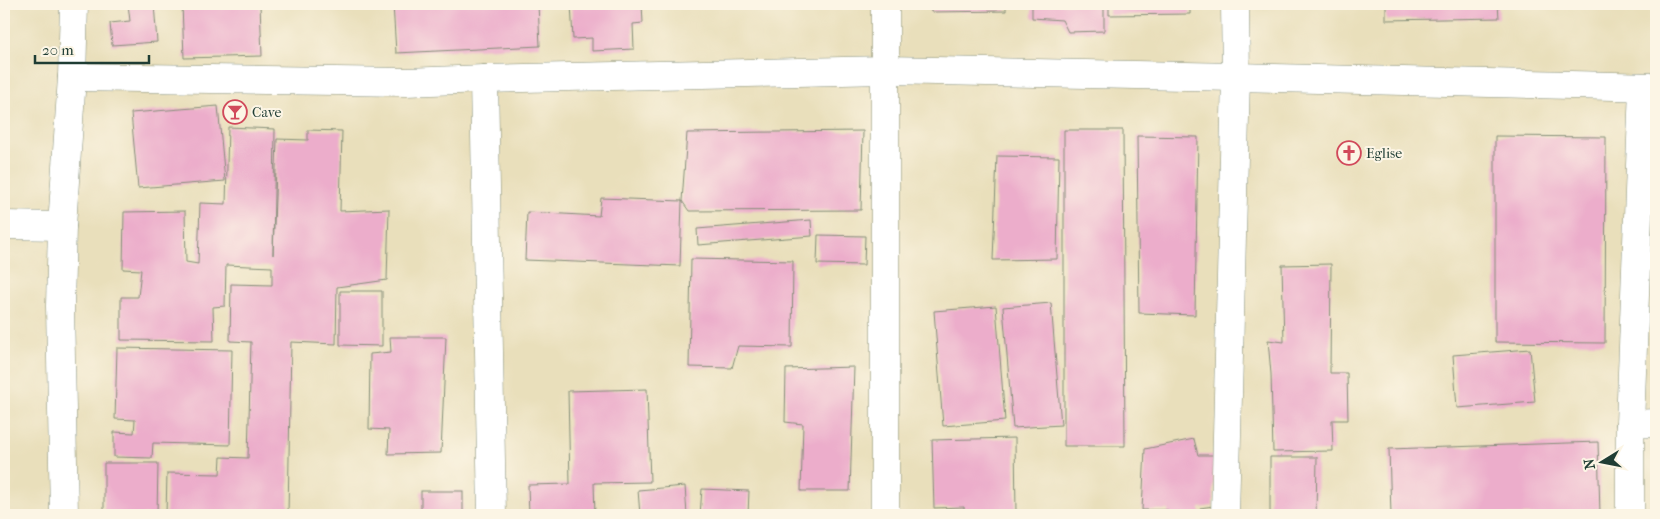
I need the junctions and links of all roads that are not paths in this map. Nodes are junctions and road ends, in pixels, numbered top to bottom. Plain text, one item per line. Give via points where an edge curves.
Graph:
1 (74, 4) edge
2 (885, 4) edge
3 (1235, 4) edge
4 (885, 70) junction
5 (72, 77) junction
6 (1236, 77) junction
7 (484, 78) junction
8 (1650, 88) edge
9 (4, 225) edge
10 (62, 226) junction
11 (1656, 423) edge
12 (1630, 424) junction
13 (64, 515) edge
14 (492, 515) edge
15 (885, 515) edge
16 (1225, 515) edge
17 (1630, 515) edge

1 - 5 street
2 - 4 street
3 - 6 street
4 - 6 street
4 - 7 street
4 - 15 street
5 - 7 street via 397,82
5 - 10 street
6 - 8 street
6 - 16 street
7 - 14 street
8 - 12 street
9 - 10 street
10 - 13 street via 60,306
11 - 12 street
12 - 17 street

